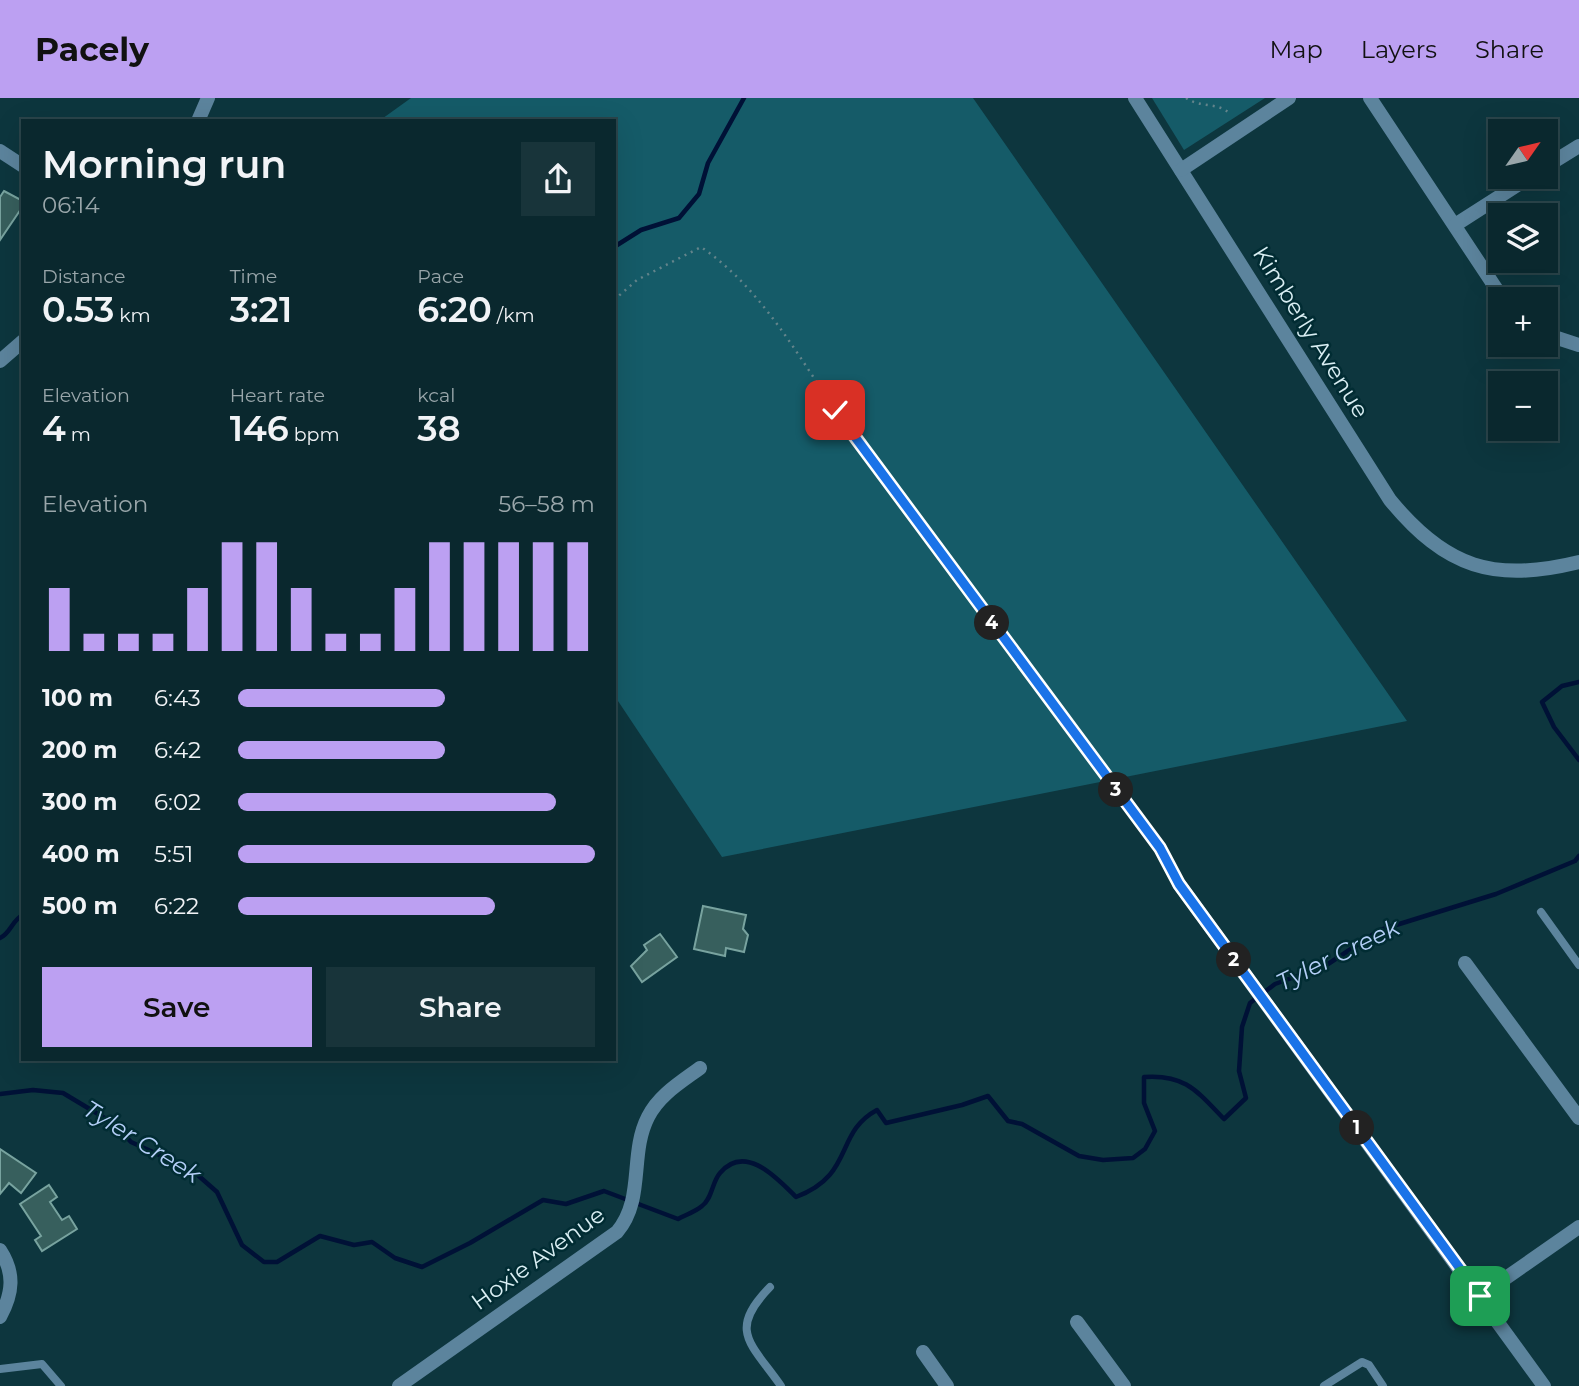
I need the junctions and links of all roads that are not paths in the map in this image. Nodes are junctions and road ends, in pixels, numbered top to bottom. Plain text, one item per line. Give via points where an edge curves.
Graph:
1 (208, 98) edge
2 (1135, 98) edge
3 (1289, 98) edge
4 (1370, 98) edge
5 (199, 119) edge
6 (1579, 146) edge
7 (0, 151) edge
8 (1558, 159) edge
9 (21, 165) edge
10 (1181, 170) junction
11 (1511, 189) edge
12 (1455, 225) junction
13 (1495, 287) edge
14 (1558, 338) edge
15 (21, 343) edge
16 (1579, 345) edge
17 (0, 361) edge
18 (1579, 562) edge
19 (1179, 884) road end
20 (1541, 912) dead end
21 (1465, 963) dead end
22 (1579, 965) edge
23 (700, 1068) dead end
24 (1579, 1118) edge
25 (1579, 1227) edge
26 (0, 1250) edge
27 (770, 1287) dead end
28 (1480, 1296) junction
29 (0, 1317) edge
30 (1077, 1322) dead end
31 (923, 1352) dead end
32 (0, 1369) edge
33 (61, 1386) edge
34 (399, 1386) edge
35 (781, 1386) edge
36 (947, 1386) edge
37 (1124, 1386) edge
38 (1324, 1386) edge
39 (1383, 1386) edge
40 (1544, 1386) edge

1 - 5 street
2 - 10 street, Kimberly Avenue
3 - 10 street
4 - 12 street
6 - 8 street
7 - 9 street
10 - 18 street, Kimberly Avenue via 1390,500 1430,543 1474,564 1517,572
11 - 12 street
12 - 13 street
14 - 16 street
15 - 17 street
19 - 28 street
20 - 22 lane
21 - 24 street
23 - 34 street, Hoxie Avenue via 660,1099 648,1117 629,1214 617,1232
25 - 28 street
26 - 29 street via 11,1275 11,1291
27 - 35 lane via 747,1313 746,1327 751,1343
28 - 40 street
30 - 37 street
31 - 36 street
32 - 33 lane via 42,1364
38 - 39 lane via 1362,1362

